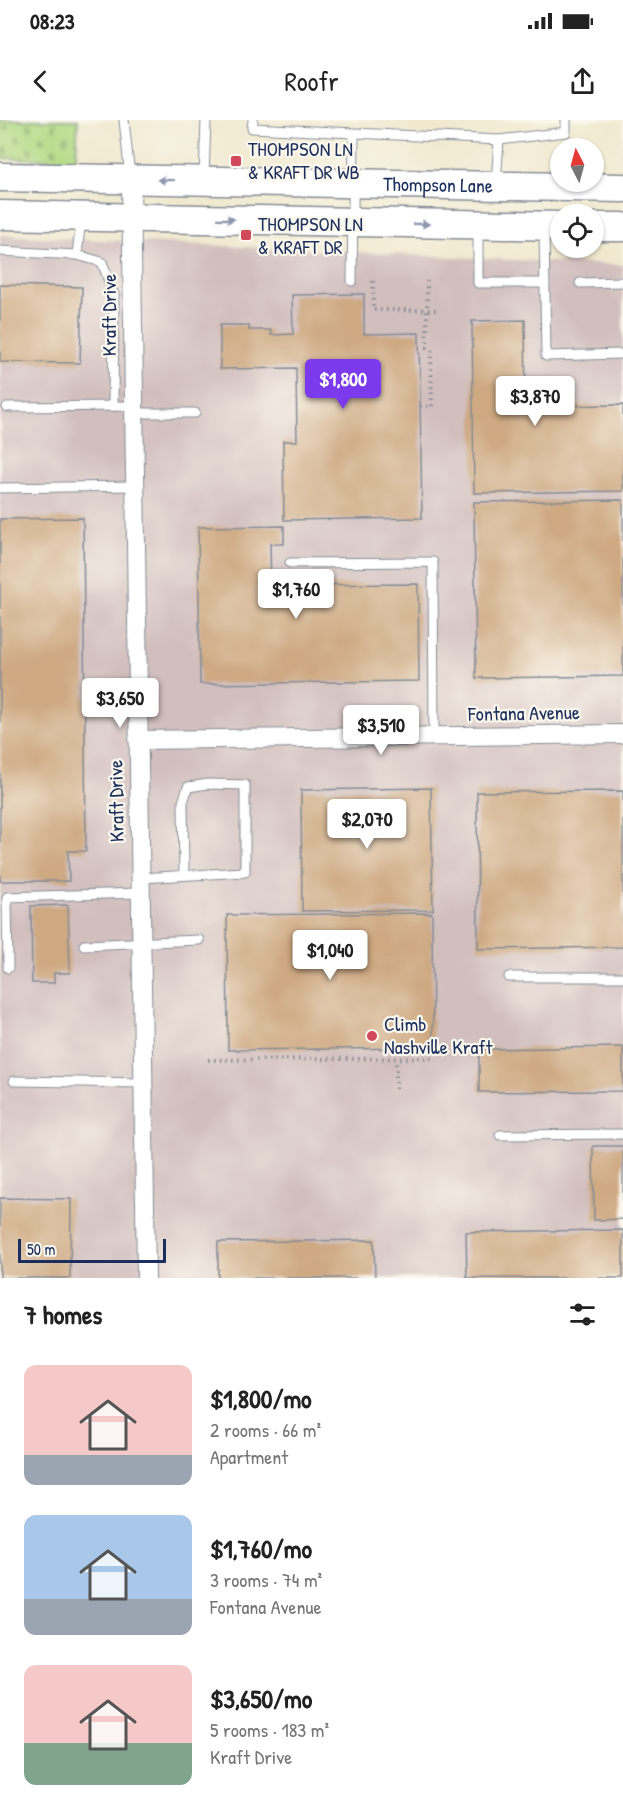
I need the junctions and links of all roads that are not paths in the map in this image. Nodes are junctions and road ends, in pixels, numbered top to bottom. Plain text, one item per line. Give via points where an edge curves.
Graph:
1 (124, 120) edge
2 (206, 120) edge
3 (253, 120) edge
4 (566, 120) edge
5 (354, 135) junction
6 (499, 140) junction
7 (0, 177) edge
8 (130, 179) junction
9 (204, 180) junction
10 (352, 183) junction
11 (496, 185) junction
12 (623, 188) edge
13 (0, 215) edge
14 (81, 216) junction
15 (132, 217) junction
16 (352, 222) junction
17 (478, 225) junction
18 (550, 226) edge
19 (604, 227) edge
20 (623, 227) edge
21 (550, 247) edge
22 (0, 251) edge
23 (77, 255) junction
24 (352, 281) dead end
25 (623, 282) edge
26 (545, 283) junction
27 (580, 283) dead end
28 (623, 354) edge
29 (112, 406) junction
30 (7, 407) dead end
31 (133, 410) junction
32 (195, 413) dead end
33 (135, 486) junction
34 (0, 488) edge
35 (290, 563) dead end
36 (623, 734) edge
37 (434, 737) junction
38 (138, 740) junction
39 (184, 875) junction
40 (140, 885) junction
41 (199, 940) dead end
42 (141, 942) junction
43 (84, 945) dead end
44 (8, 968) dead end
45 (509, 976) dead end
46 (623, 977) edge
47 (14, 1081) dead end
48 (143, 1083) junction
49 (623, 1134) edge
50 (500, 1135) dead end
51 (146, 1278) edge

1 - 8 lane
2 - 9 lane
3 - 5 lane via 252,128
4 - 6 lane via 566,132
5 - 6 lane
5 - 10 lane
6 - 11 lane
7 - 8 main road, Thompson Lane
9 -> 8 main road, Thompson Lane
8 - 15 street, Kraft Drive
9 - 10 main road, Thompson Lane
10 - 11 main road, Thompson Lane
10 - 16 lane
11 - 12 main road, Thompson Lane
13 - 14 main road, Thompson Lane
14 - 15 main road, Thompson Lane
14 - 23 lane
15 -> 16 main road, Thompson Lane
15 - 31 street, Kraft Drive
16 -> 17 main road, Thompson Lane
16 - 24 lane
17 - 18 main road, Thompson Lane
17 - 26 lane via 477,283
19 - 20 main road
21 - 26 lane
22 - 23 lane
23 - 29 lane via 102,262 114,295
25 - 27 lane
26 - 28 lane via 546,356
29 - 30 lane
29 - 31 lane
31 - 32 lane
31 - 33 street, Kraft Drive
33 - 34 lane
33 - 38 street, Kraft Drive
35 - 37 lane via 434,562
36 - 37 street, Fontana Avenue
37 - 38 street, Fontana Avenue
38 - 40 street, Kraft Drive
39 - 39 lane via 245,872 245,784 188,787 183,802
39 - 40 lane
40 - 42 street, Kraft Drive
40 - 44 lane via 7,897
41 - 42 lane
42 - 43 lane
42 - 48 street, Kraft Drive
45 - 46 lane
47 - 48 lane
48 - 51 street, Kraft Drive
49 - 50 lane

